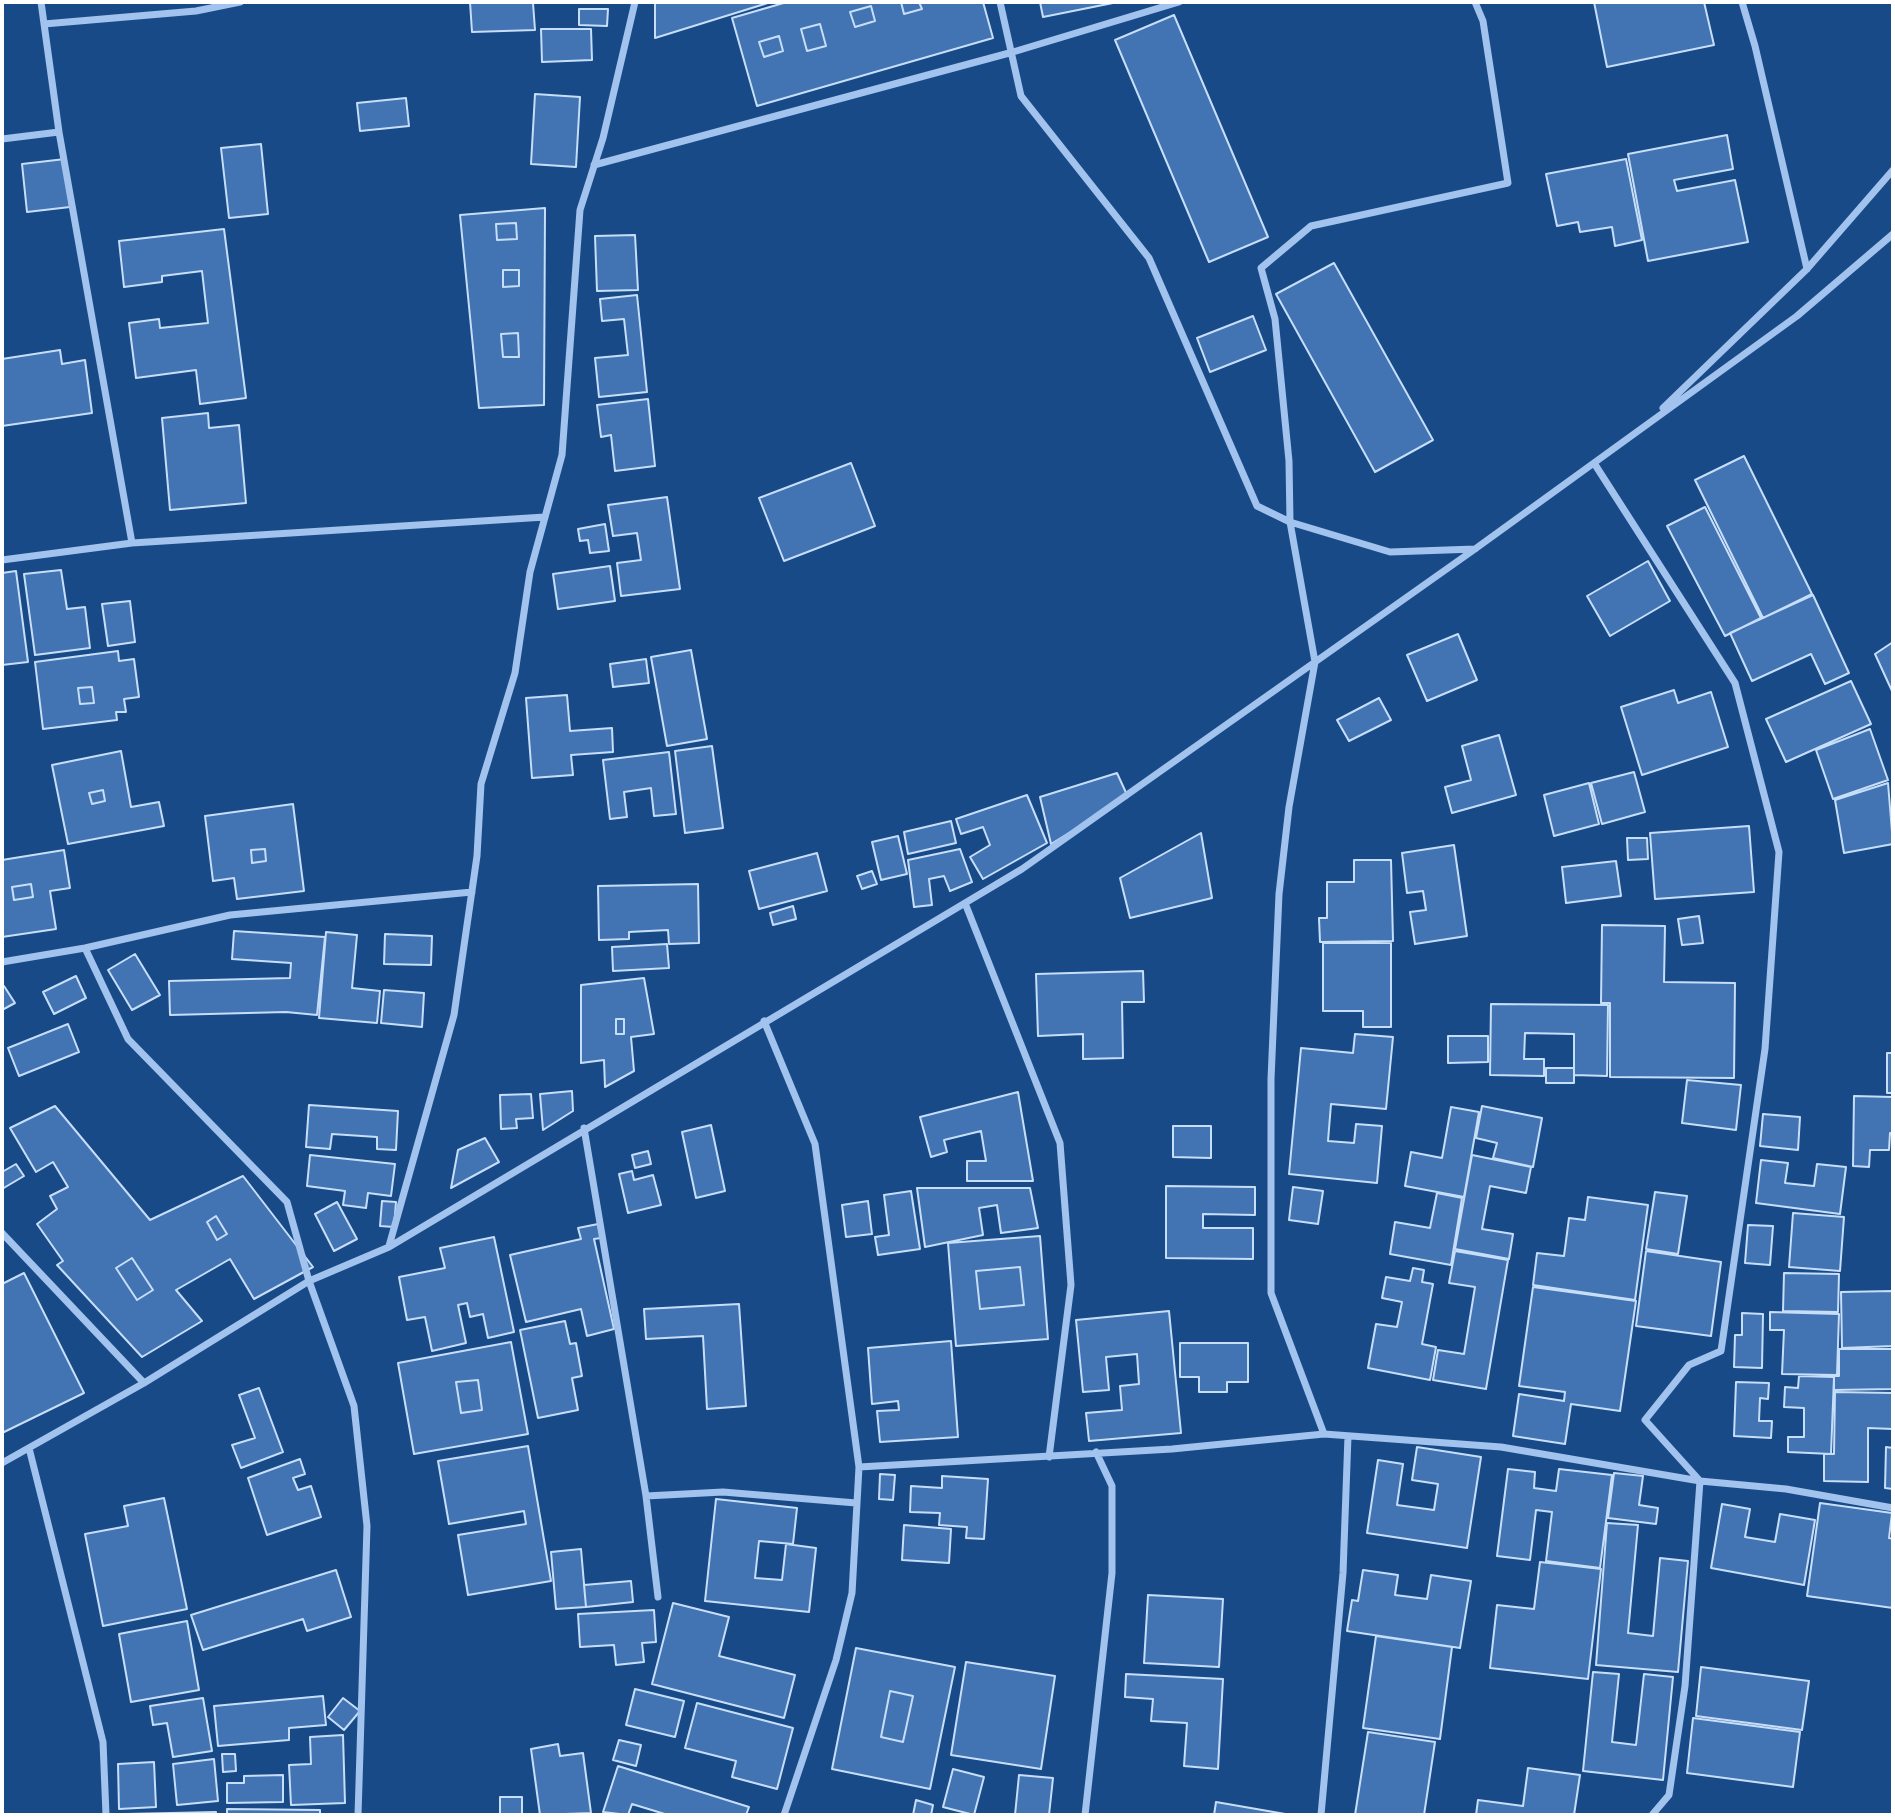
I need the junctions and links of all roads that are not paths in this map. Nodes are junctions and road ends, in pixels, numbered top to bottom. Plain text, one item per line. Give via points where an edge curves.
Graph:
1 (41, 2) edge
2 (196, 2) edge
3 (240, 2) edge
4 (635, 2) edge
5 (1000, 2) edge
6 (1179, 2) edge
7 (1475, 2) edge
8 (1742, 2) edge
9 (196, 11) junction
10 (44, 24) junction
11 (1013, 52) junction
12 (59, 132) junction
13 (2, 139) edge
14 (594, 165) junction
15 (1893, 170) edge
16 (1893, 234) edge
17 (1807, 269) junction
18 (1644, 427) junction
19 (1594, 463) junction
20 (545, 517) junction
21 (1290, 522) junction
22 (132, 543) junction
23 (1475, 549) junction
24 (2, 560) edge
25 (1315, 662) junction
26 (472, 892) junction
27 (965, 903) junction
28 (85, 948) junction
29 (2, 962) edge
30 (764, 1021) junction
31 (584, 1128) junction
32 (2, 1233) edge
33 (389, 1247) junction
34 (309, 1281) junction
35 (144, 1383) junction
36 (1324, 1434) junction
37 (1348, 1436) junction
38 (29, 1448) junction
39 (1096, 1452) junction
40 (1049, 1457) junction
41 (2, 1464) edge
42 (859, 1467) junction
43 (1700, 1481) junction
44 (646, 1496) junction
45 (856, 1503) junction
46 (1893, 1508) edge
47 (658, 1597) dead end
48 (106, 1815) edge
49 (358, 1815) edge
50 (784, 1815) edge
51 (1085, 1815) edge
52 (1321, 1815) edge
53 (1652, 1815) edge

1 - 10 street
2 - 9 street
3 - 9 street
4 - 14 street
5 - 11 street
6 - 11 street
7 - 21 street via 1483,21 1508,183 1311,226 1261,268 1275,319
8 - 17 street
9 - 10 street
10 - 12 street
11 - 14 street
11 - 21 street via 1021,96 1149,258 1257,506
12 - 13 street
12 - 22 street
14 - 20 street via 580,210 562,455
15 - 17 street
16 - 18 street via 1797,316
17 - 18 street
18 - 19 street
19 - 23 street
19 - 43 street via 1735,683 1779,852 1765,1049 1721,1350 1689,1365 1645,1420
20 - 22 street
20 - 26 street via 530,572 515,673 481,784
21 - 23 street via 1390,552
21 - 25 street
22 - 24 street
23 - 25 street
25 - 27 street via 1021,869
25 - 36 street via 1279,894 1271,1079 1271,1293
26 - 28 street via 230,915
26 - 33 street via 454,1014
27 - 30 street
27 - 40 street via 1060,1143 1071,1285
28 - 29 street
28 - 34 street via 128,1039 287,1202
30 - 31 street
30 - 42 street via 815,1144
31 - 33 street
31 - 44 street
32 - 35 street
33 - 34 street
34 - 35 street
34 - 49 street via 354,1406 367,1526
35 - 38 street
36 - 37 street
36 - 39 street
37 - 43 street via 1501,1447
37 - 52 street via 1343,1573
38 - 41 street
38 - 48 street via 103,1742
39 - 40 street
39 - 51 street via 1112,1486 1112,1573
40 - 42 street
42 - 45 street
43 - 46 street via 1786,1489
43 - 53 street via 1685,1686 1668,1795
44 - 45 street via 723,1492
44 - 47 street
45 - 50 street via 852,1593 836,1660

